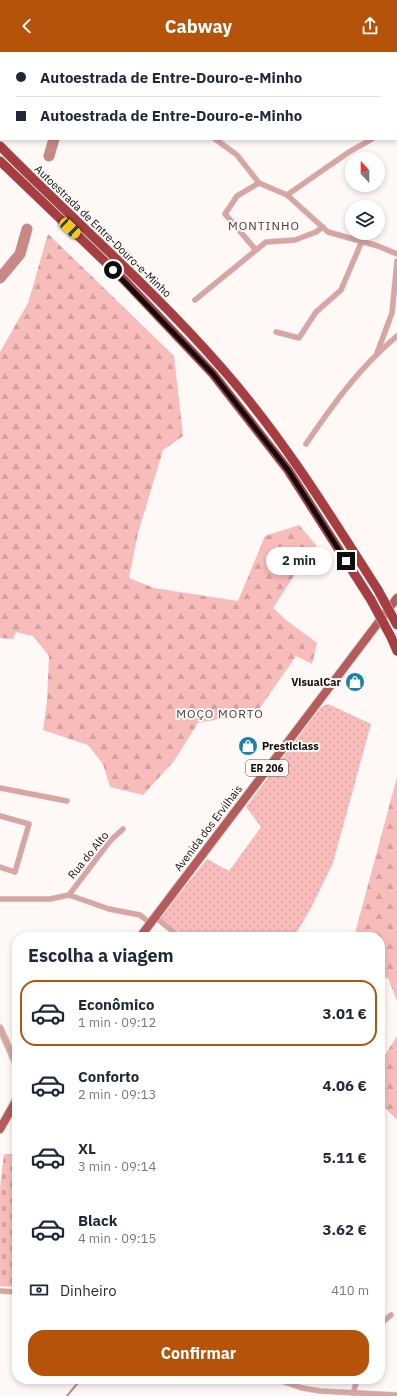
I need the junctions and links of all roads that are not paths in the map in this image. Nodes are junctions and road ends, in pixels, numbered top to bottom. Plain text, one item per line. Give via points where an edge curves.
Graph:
1 (215, 140) edge
2 (370, 140) edge
3 (0, 146) edge
4 (0, 161) edge
5 (259, 183) junction
6 (287, 195) junction
7 (323, 227) junction
8 (362, 241) junction
9 (256, 250) junction
10 (397, 254) edge
11 (397, 261) edge
12 (195, 300) dead end
13 (276, 332) dead end
14 (397, 336) edge
15 (376, 354) junction
16 (306, 444) dead end
17 (397, 598) edge
18 (397, 625) edge
19 (397, 651) edge
20 (0, 788) edge
21 (67, 801) dead end
22 (0, 816) edge
23 (123, 829) dead end
24 (0, 867) edge
25 (69, 894) junction
26 (0, 899) edge
27 (153, 920) junction
28 (144, 932) edge
29 (172, 932) edge
30 (0, 1028) edge
31 (12, 1054) edge
32 (12, 1108) edge
33 (0, 1129) edge
34 (0, 1291) edge
35 (12, 1292) edge
36 (391, 1315) dead end
37 (385, 1320) edge
38 (290, 1384) edge
39 (356, 1384) edge
40 (353, 1394) junction
41 (397, 1395) edge

1 - 5 street via 237,155
2 - 6 street
3 - 18 highway, Autoestrada de Entre-Douro-e-Minho, bridge via 132,272 221,366 298,465 378,590
4 - 19 highway, Autoestrada de Entre-Douro-e-Minho, bridge via 124,280 213,374 288,470 371,600
5 - 6 street
5 - 9 street via 237,196 225,214
6 - 7 street
7 - 8 street via 328,232
7 - 9 street via 295,240 266,242
8 - 10 street
8 - 13 street via 341,290 316,312 300,338
9 - 12 street
11 - 15 street via 392,313
14 - 15 street
15 - 16 street via 343,391
17 - 27 main road, Avenida dos Ervilhais / ER 206
20 - 21 street
22 - 24 street via 29,824 15,872
23 - 25 street, Rua do Alto via 110,841
25 - 26 street via 50,899
25 - 27 street via 109,909
27 - 28 main road, ER 206
27 - 29 street
30 - 31 street
32 - 33 main road
34 - 35 street
36 - 37 street
38 - 40 street via 302,1388
39 - 40 street
40 - 41 street

